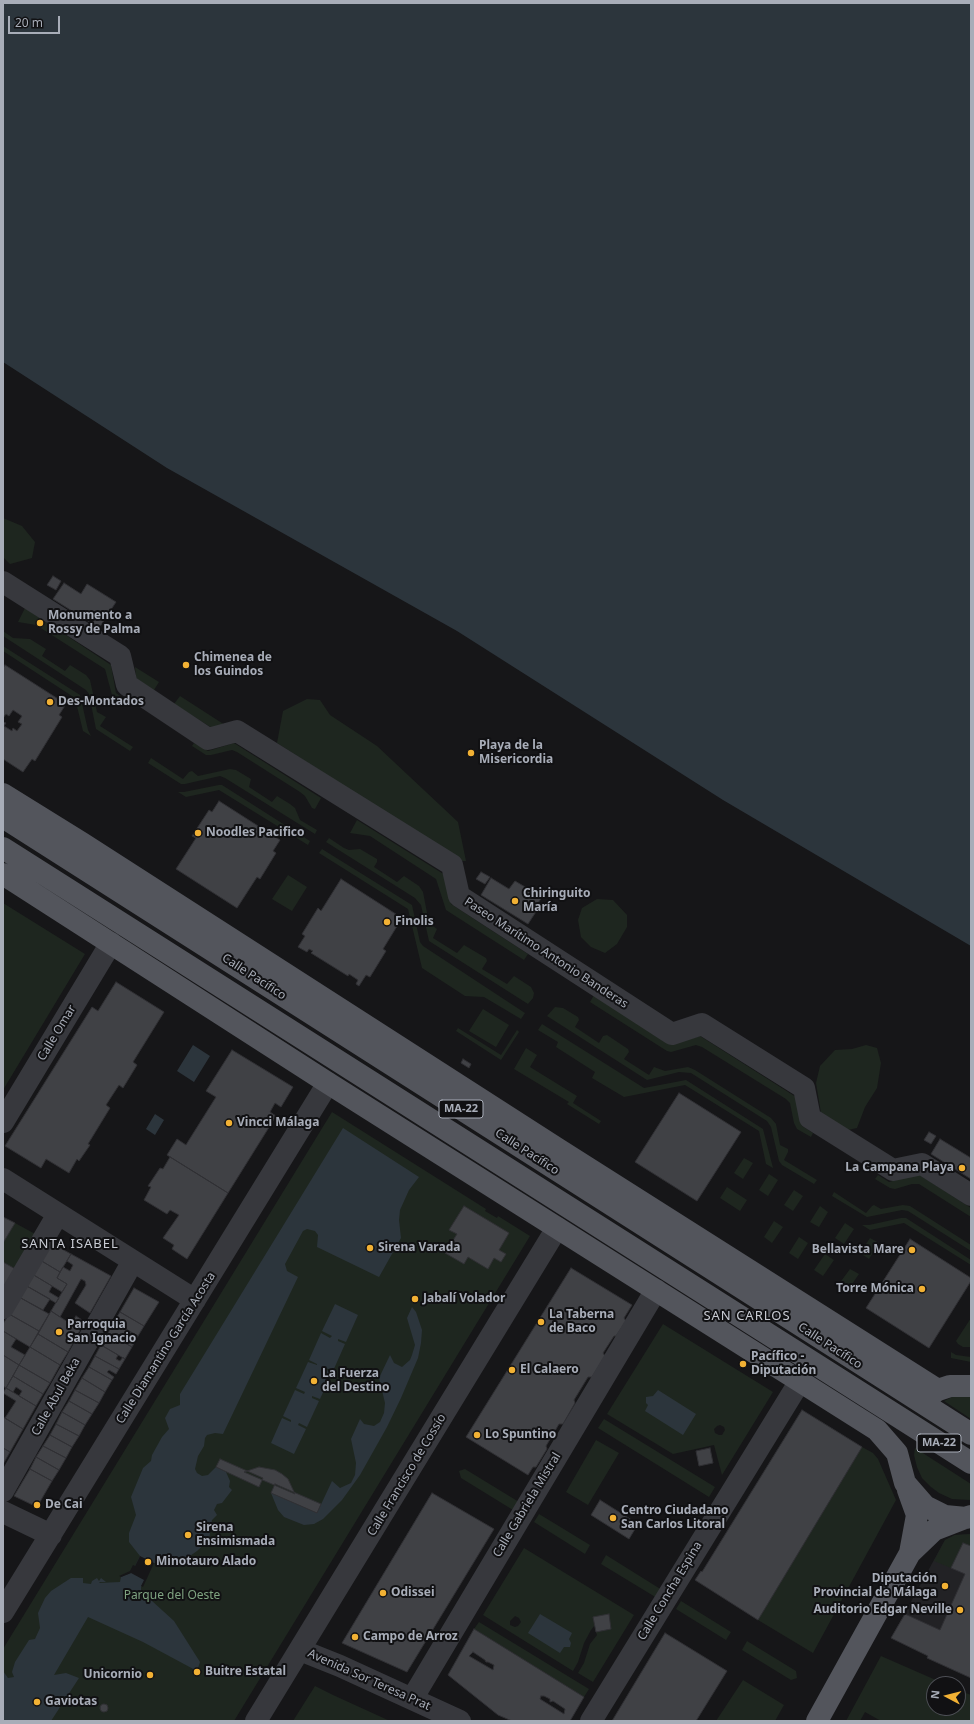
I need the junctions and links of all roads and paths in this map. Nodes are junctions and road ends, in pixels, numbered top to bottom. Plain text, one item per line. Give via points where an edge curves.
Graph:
1 (3, 582) edge
2 (3, 794) edge
3 (3, 817) edge
4 (3, 848) edge
5 (3, 874) edge
6 (111, 943) junction
7 (328, 1083) junction
8 (3, 1122) edge
9 (3, 1179) edge
10 (971, 1195) edge
11 (58, 1214) junction
12 (557, 1228) junction
13 (133, 1261) junction
14 (656, 1290) junction
15 (195, 1300) junction
16 (3, 1308) edge
17 (800, 1381) junction
18 (971, 1386) edge
19 (938, 1390) junction
20 (920, 1401) junction
21 (907, 1423) junction
22 (971, 1434) edge
23 (897, 1453) junction
24 (971, 1463) edge
25 (905, 1483) junction
26 (3, 1491) edge
27 (3, 1512) edge
28 (968, 1517) edge
29 (51, 1535) junction
30 (910, 1553) junction
31 (3, 1612) edge
32 (300, 1650) junction
33 (412, 1698) junction
34 (256, 1721) edge
35 (460, 1721) edge
36 (591, 1721) edge
37 (817, 1721) edge

1 - 10 street, Paseo Marítimo Antonio Banderas via 120,656 127,685 208,739 237,731 452,865 459,896 672,1034 702,1024 804,1088 810,1118 893,1170 922,1164
2 - 19 main road, Calle Pacífico
3 - 20 main road, Calle Pacífico / MA-22
4 - 21 main road, Calle Pacífico / MA-22
5 - 6 main road
6 - 7 main road
6 - 8 street, Calle Omar
7 - 12 main road
7 - 15 street, Calle Diamantino García Acosta
9 - 11 street
11 - 13 street
11 - 16 street
12 - 14 main road
12 - 32 street, Calle Francisco de Cossío
13 - 15 street
13 - 26 street, Calle Abul Beka
14 - 17 main road
14 - 33 street, Calle Gabriela Mistral
15 - 29 street, Calle Diamantino García Acosta
17 - 23 main road via 877,1430
17 - 36 street, Calle Concha Espina
18 - 19 main road via 950,1386
19 - 20 main road
20 - 21 main road
20 - 22 main road, Calle Pacífico / MA-22
21 - 23 main road
21 - 24 main road, Calle Pacífico / MA-22
23 - 25 main road
25 - 28 main road via 925,1506 946,1516
25 - 30 main road via 917,1515
27 - 29 street
28 - 30 main road via 934,1530
29 - 31 street, Calle Diamantino García Acosta
30 - 37 main road
32 - 33 street, Avenida Sor Teresa Prat
32 - 34 street, Calle Francisco de Cossío
33 - 35 street, Avenida Sor Teresa Prat

